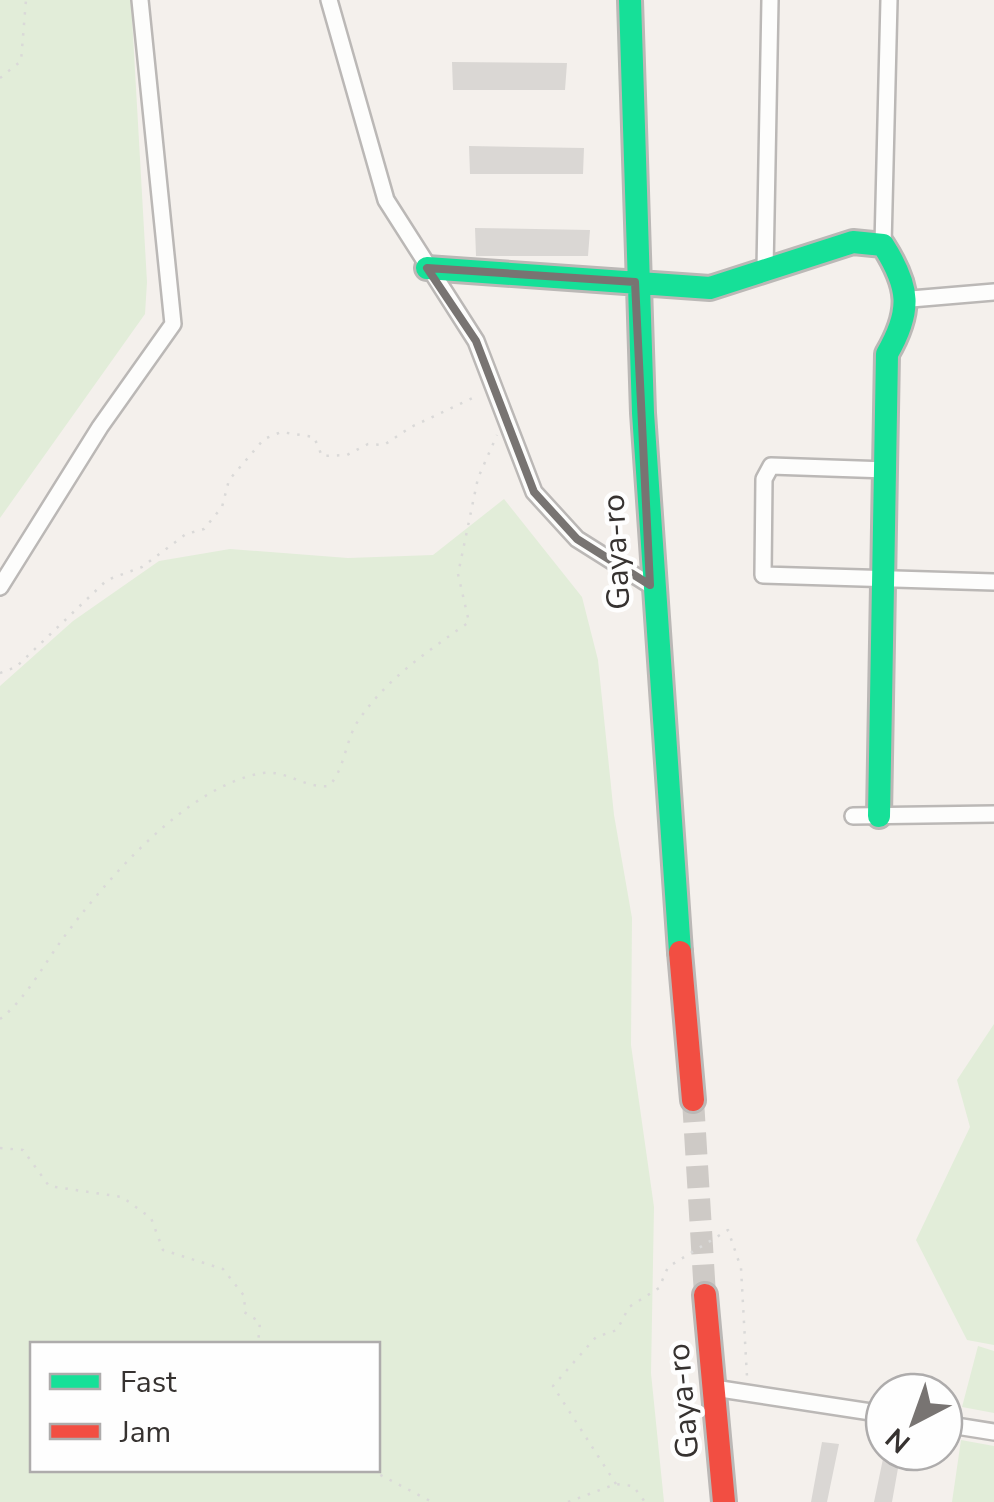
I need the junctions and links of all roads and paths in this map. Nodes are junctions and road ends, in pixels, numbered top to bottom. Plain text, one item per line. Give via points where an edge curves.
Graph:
1 (26, 0) edge
2 (140, 0) edge
3 (329, 0) edge
4 (630, 0) edge
5 (770, 0) edge
6 (890, 0) edge
7 (0, 78) edge
8 (883, 244) junction
9 (426, 268) junction
10 (766, 270) junction
11 (635, 282) junction
12 (994, 292) edge
13 (911, 299) junction
14 (495, 390) junction
15 (496, 423) dead end
16 (887, 470) junction
17 (885, 580) junction
18 (994, 582) edge
19 (650, 585) junction
20 (0, 587) edge
21 (0, 673) edge
22 (994, 814) edge
23 (853, 816) dead end
24 (880, 816) junction
25 (0, 1019) edge
26 (693, 1100) tunnel mouth
27 (0, 1148) edge
28 (706, 1295) tunnel mouth
29 (258, 1342) edge
30 (714, 1388) junction
31 (747, 1393) junction
32 (864, 1411) edge
33 (964, 1427) edge
34 (994, 1432) edge
35 (375, 1472) edge
36 (616, 1484) junction
37 (432, 1502) edge
38 (568, 1502) edge
39 (644, 1502) edge
40 (724, 1502) edge

1 - 7 path via 21,61
2 - 20 street via 172,324
3 - 9 street via 386,200
4 - 11 main road, Gaya-ro
5 - 10 street
6 - 8 street
8 - 10 main road via 852,242
8 - 13 main road via 908,282
9 - 11 main road
9 - 14 street via 476,341
10 - 11 main road via 710,288
11 - 19 main road, Gaya-ro
12 - 13 street
13 - 16 main road via 887,354
14 - 19 street via 534,492 577,539
14 - 21 path via 384,445 368,444 347,455 322,456 314,437 281,432 264,439 229,480 222,507 204,529 107,580 16,667
15 - 25 path via 458,574 470,622 382,688 356,724 329,786 262,773 215,789 176,817 86,908
16 - 17 main road
16 - 17 street via 770,466 764,479 764,576
17 - 18 street
17 - 24 main road
19 - 26 main road, Gaya-ro
22 - 24 street
23 - 24 street
27 - 29 path via 23,1150 49,1186 122,1197 151,1218 163,1250 224,1269 245,1296 244,1312 260,1322
28 - 30 main road, Gaya-ro
30 - 31 street
30 - 40 main road, Gaya-ro
31 - 32 street
31 - 36 path via 741,1268 728,1230 668,1267 659,1288 628,1307 617,1330 596,1337 553,1386
33 - 34 street
35 - 37 path
36 - 38 path
36 - 39 path via 633,1486

